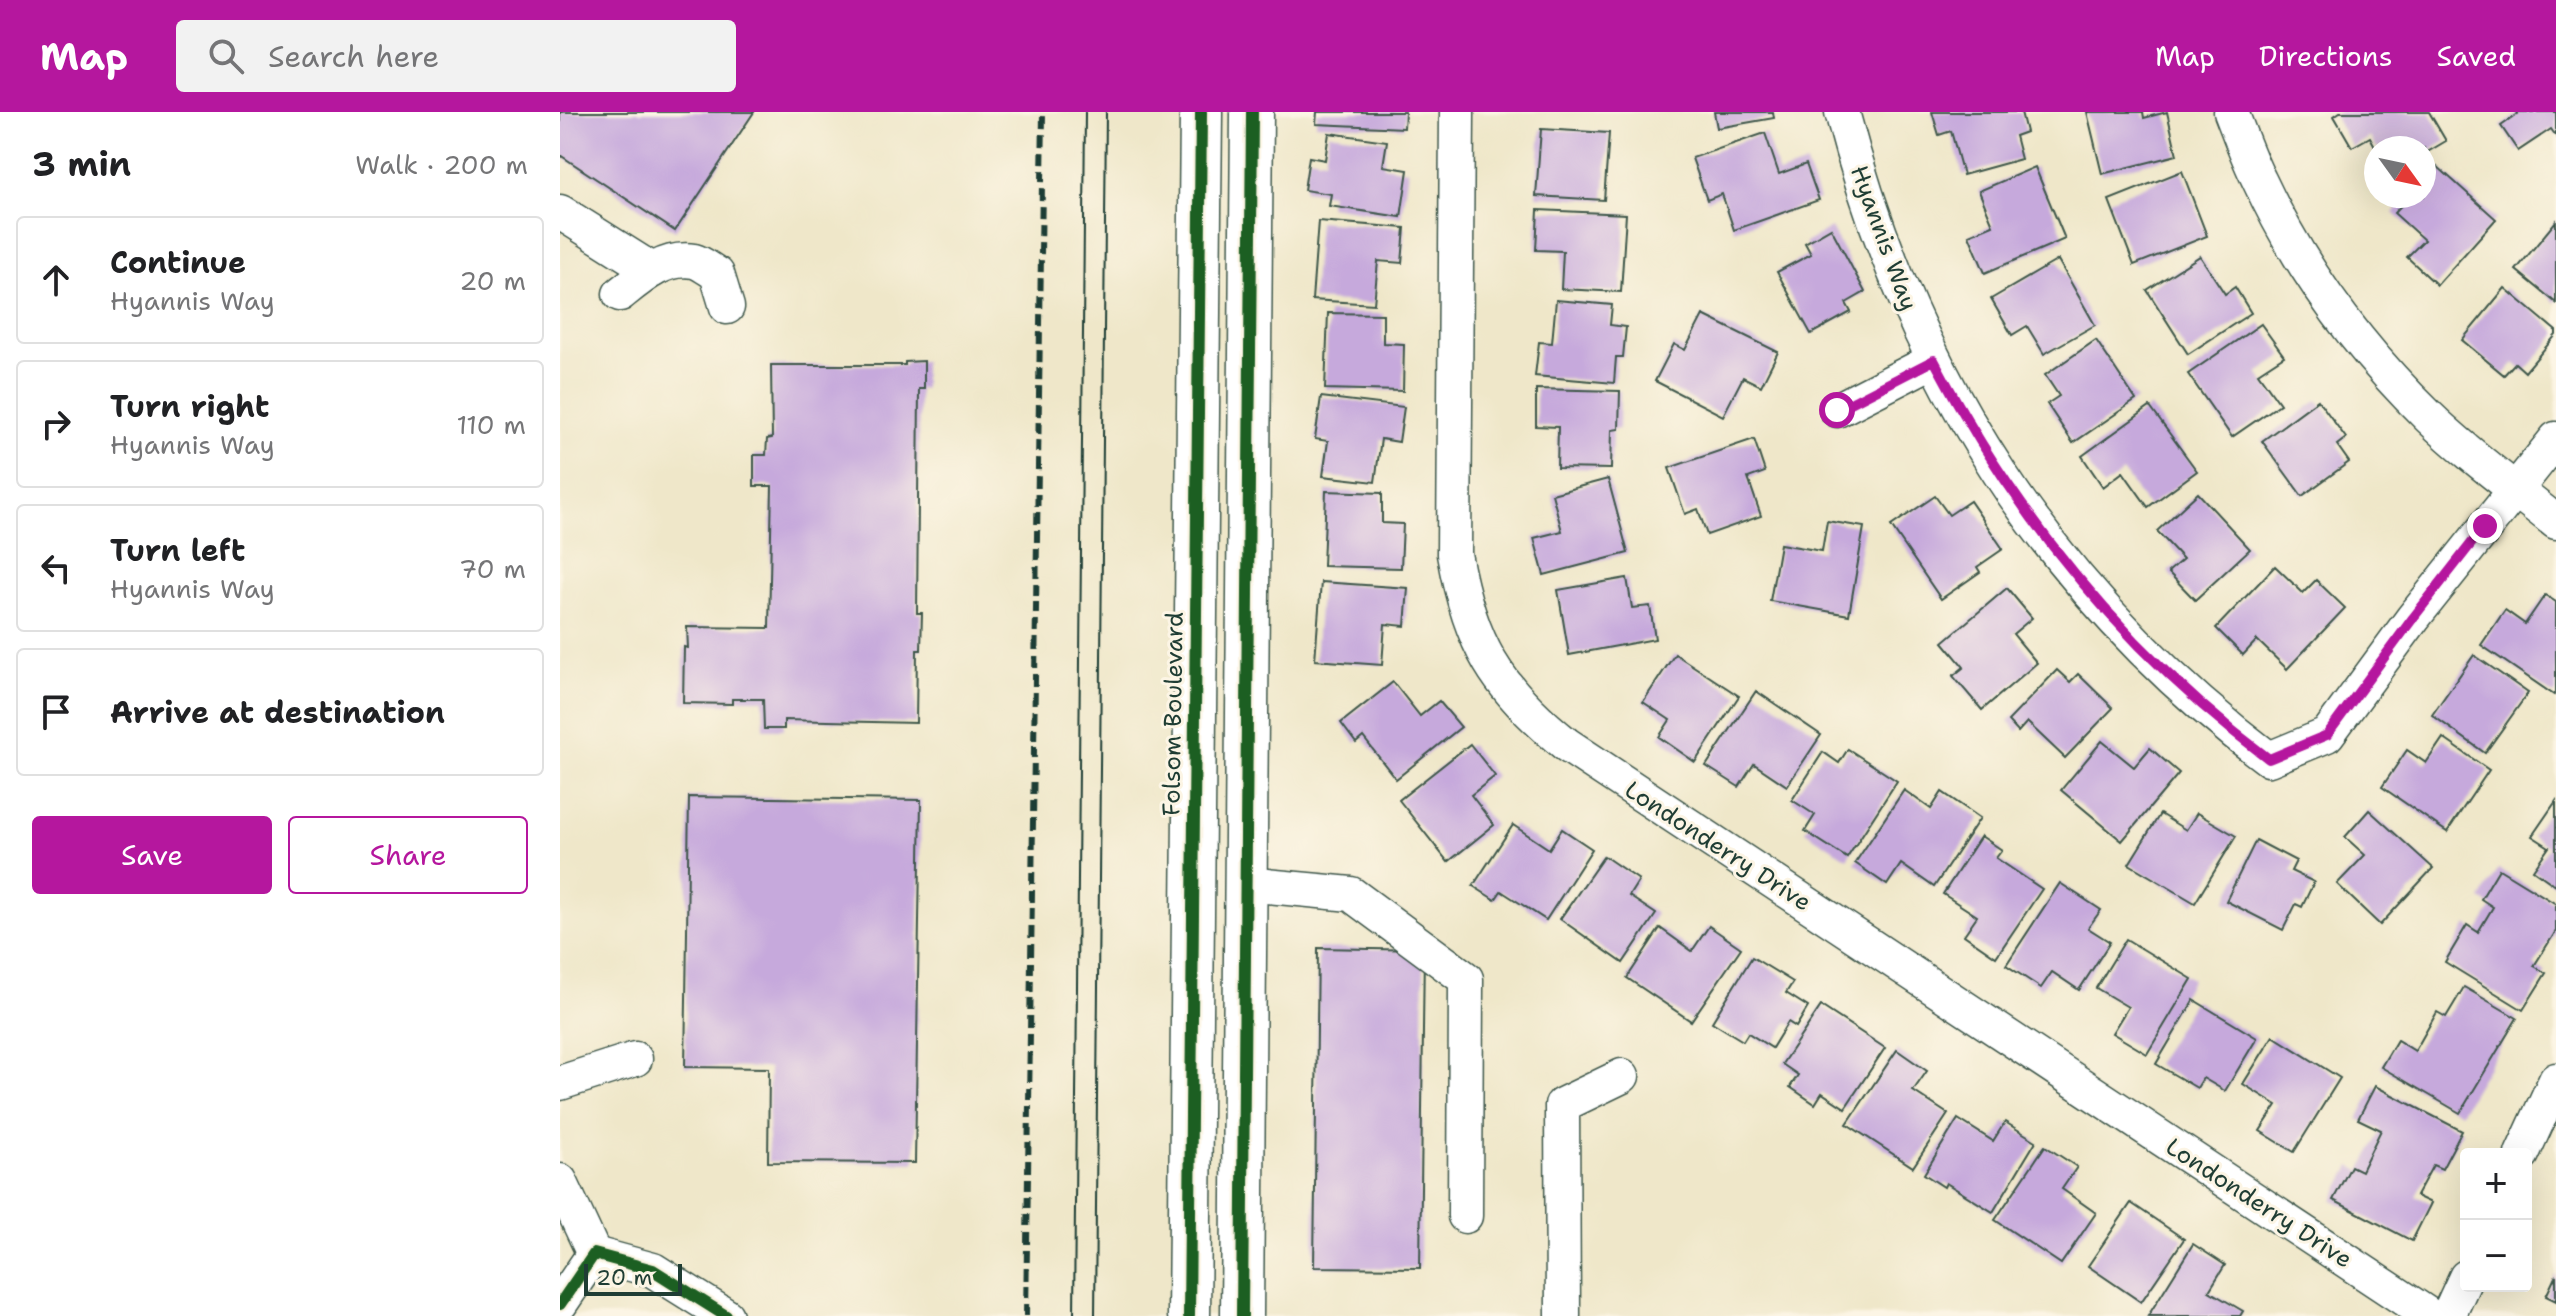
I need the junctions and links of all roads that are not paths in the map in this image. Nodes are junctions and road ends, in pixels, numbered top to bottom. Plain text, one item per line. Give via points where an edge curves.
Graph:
1 (1201, 112) edge
2 (1252, 112) edge
3 (1457, 112) edge
4 (1842, 112) edge
5 (2231, 112) edge
6 (560, 212) edge
7 (652, 270) junction
8 (620, 294) dead end
9 (727, 307) dead end
10 (1934, 360) junction
11 (1837, 410) dead end
12 (2556, 439) edge
13 (2515, 489) junction
14 (2556, 522) edge
15 (1196, 619) junction
16 (1245, 884) junction
17 (635, 1059) dead end
18 (1622, 1076) dead end
19 (2556, 1080) edge
20 (560, 1083) edge
21 (2525, 1148) edge
22 (560, 1181) edge
23 (1465, 1216) dead end
24 (594, 1254) junction
25 (2460, 1290) edge
26 (560, 1304) edge
27 (726, 1316) edge
28 (1189, 1316) edge
29 (1242, 1316) edge
30 (1563, 1316) edge
31 (2430, 1316) edge
32 (2448, 1316) edge

1 - 15 main road, Folsom Boulevard
2 - 16 main road
3 - 31 street, Londonderry Drive via 1454,554 1467,613 1501,681 1530,716 1567,745
4 - 10 street, Hyannis Way via 1887,256
5 - 13 street via 2258,179 2324,295 2430,418
6 - 7 street
7 - 8 street
7 - 9 street via 670,262 696,261 717,274
10 - 11 street
10 - 13 street, Hyannis Way via 2006,485 2070,570 2180,686 2269,759 2327,735
12 - 13 street, Hyannis Way
13 - 14 street
15 - 16 main road via 1219,643 1221,853 1228,869
15 - 28 main road, Folsom Boulevard
16 - 23 street via 1351,894 1466,979
16 - 29 main road
17 - 20 street
18 - 30 street via 1562,1105
19 - 21 street
22 - 24 street
24 - 26 street
24 - 27 street via 653,1270
25 - 32 street

